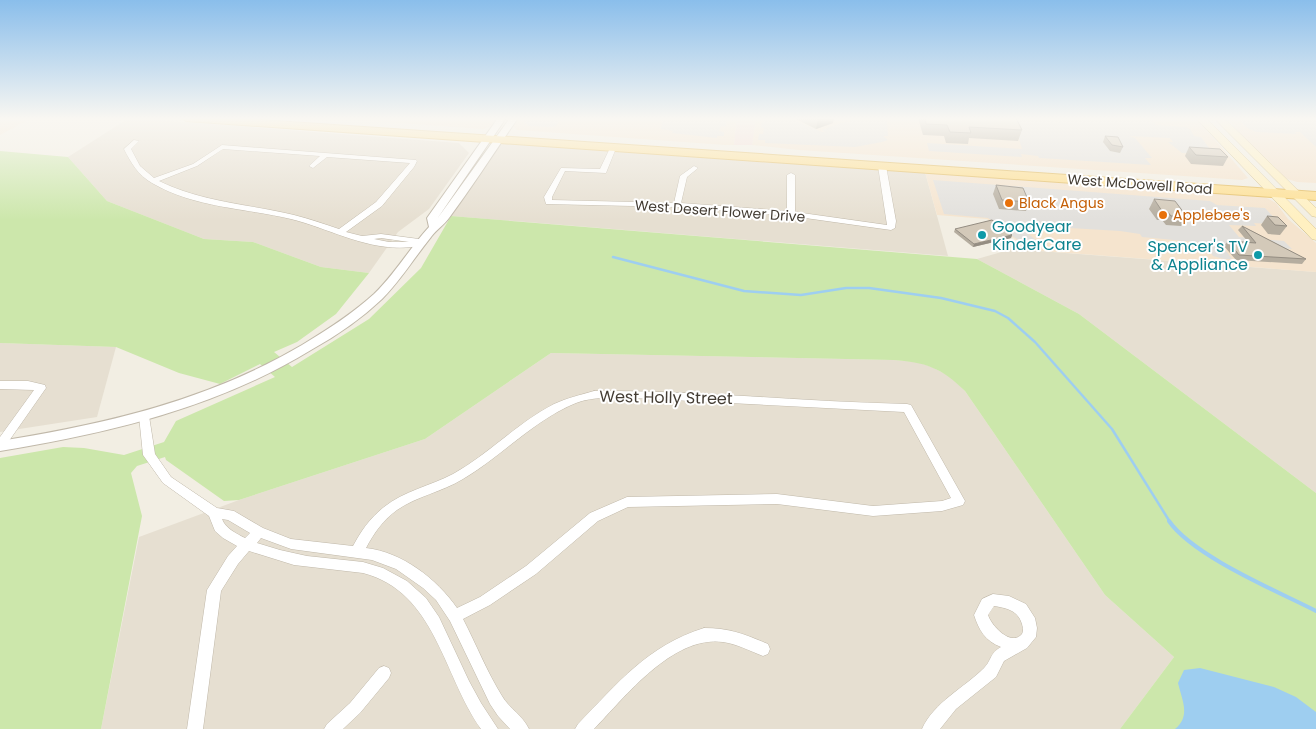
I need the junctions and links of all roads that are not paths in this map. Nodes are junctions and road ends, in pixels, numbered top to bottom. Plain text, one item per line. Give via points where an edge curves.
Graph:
1 (127, 152) edge
2 (214, 152) edge
3 (287, 152) edge
4 (483, 152) edge
5 (611, 152) edge
6 (673, 152) edge
7 (730, 152) edge
8 (1233, 152) edge
9 (1254, 152) edge
10 (325, 155) junction
11 (313, 166) dead end
12 (882, 166) junction
13 (694, 168) dead end
14 (1036, 173) junction
15 (791, 175) dead end
16 (154, 180) junction
17 (1264, 184) junction
18 (1287, 185) junction
19 (1316, 187) edge
20 (1274, 194) junction
21 (1296, 195) junction
22 (1316, 196) edge
23 (677, 205) junction
24 (791, 214) junction
25 (1316, 214) edge
26 (339, 233) junction
27 (1316, 236) edge
28 (422, 243) junction
29 (0, 385) edge
30 (144, 416) junction
31 (0, 446) edge
32 (214, 513) junction
33 (259, 532) junction
34 (247, 544) junction
35 (357, 552) junction
36 (455, 616) junction
37 (991, 634) junction
38 (1017, 644) junction
39 (763, 649) dead end
40 (1000, 656) junction
41 (384, 673) dead end
42 (195, 729) edge
43 (332, 729) edge
44 (490, 729) edge
45 (521, 729) edge
46 (583, 729) edge
47 (930, 729) edge

1 - 16 street
2 - 16 street via 195,165
3 - 10 street
4 - 28 street via 432,218 433,226
5 - 23 street, West Desert Flower Drive via 603,171 563,168 548,197 549,202
6 - 12 main road, West McDowell Road
7 - 14 main road, West McDowell Road
8 - 17 main road
9 - 18 main road
10 - 11 street
10 - 26 street via 414,161 379,204
12 - 14 main road, West McDowell Road
12 - 24 street, West Desert Flower Drive via 891,228
13 - 23 street via 684,176
14 - 17 main road, West McDowell Road
14 - 20 main road, West McDowell Road
15 - 24 street
16 - 26 street via 207,202 291,217
17 - 18 main road, West McDowell Road
17 - 20 main road
18 - 19 main road, West McDowell Road
18 - 21 main road
20 - 21 main road, West McDowell Road
20 - 27 main road
21 - 22 main road, West McDowell Road
21 - 25 main road
23 - 24 street, West Desert Flower Drive
26 - 28 street via 376,243 406,246
28 - 30 street via 396,277 369,304 328,335 265,370 218,391
29 - 31 street via 41,388
30 - 31 street via 75,434
30 - 32 street via 149,455 167,480
32 - 33 street via 230,515
32 - 34 street via 219,527
33 - 34 street
33 - 35 street via 308,547
34 - 42 street via 214,590
34 - 44 street via 304,562 378,571 407,589 432,614 465,689
35 - 36 street via 388,559 416,574 441,596
35 - 36 street, West Holly Street via 366,533 386,511 417,493 458,477 556,408 586,396 668,395 779,400 858,408 907,408 960,501 942,506 873,511 777,499 627,502 594,517 531,570
36 - 45 street via 494,699
37 - 38 street via 1003,642
37 - 38 street via 983,622 983,608 993,600 1010,602 1025,613 1032,627 1029,639
37 - 40 street
38 - 40 street
39 - 46 street via 722,635 703,635 671,647 651,662
40 - 47 street via 991,672 951,704
41 - 43 street via 355,708

